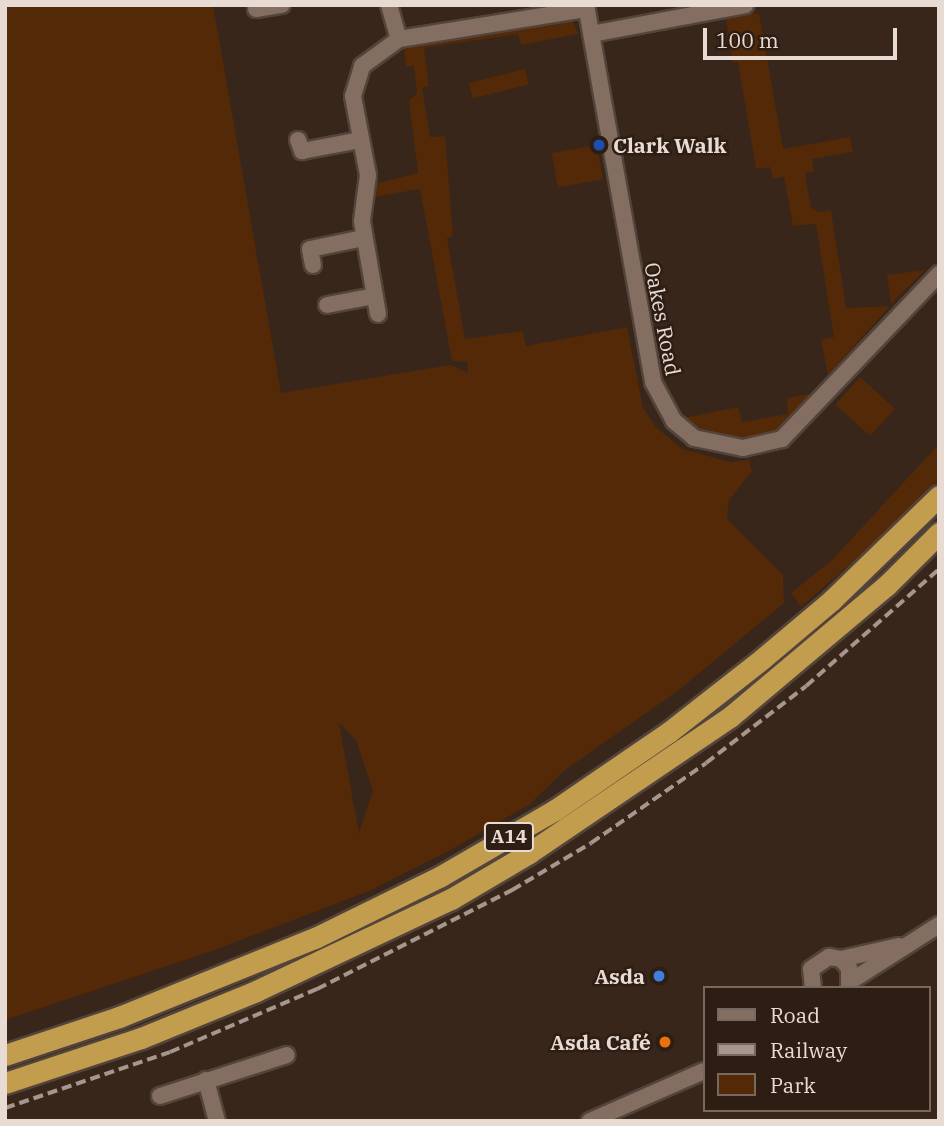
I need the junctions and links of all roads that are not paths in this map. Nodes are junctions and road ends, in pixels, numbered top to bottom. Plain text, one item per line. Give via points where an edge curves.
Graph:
1 (282, 5) edge
2 (389, 5) edge
3 (745, 5) edge
4 (587, 7) edge
5 (256, 9) dead end
6 (592, 34) junction
7 (399, 39) junction
8 (361, 139) junction
9 (298, 140) dead end
10 (363, 238) junction
11 (313, 265) dead end
12 (939, 274) edge
13 (374, 296) junction
14 (327, 305) dead end
15 (378, 314) dead end
16 (939, 496) edge
17 (939, 533) edge
18 (939, 925) edge
19 (902, 946) junction
20 (841, 959) junction
21 (850, 985) edge
22 (812, 986) edge
23 (5, 1055) edge
24 (286, 1055) dead end
25 (702, 1072) edge
26 (206, 1080) junction
27 (5, 1083) edge
28 (160, 1096) dead end
29 (217, 1121) edge
30 (590, 1121) edge

1 - 5 street
2 - 7 street
3 - 6 street
4 - 6 street, Oakes Road
4 - 7 street
6 - 12 street, Oakes Road via 653,382 674,421 694,438 744,448 782,439
7 - 8 street via 371,57 357,76 353,96
8 - 9 street via 302,151
8 - 10 street via 368,175
10 - 11 street via 310,249
10 - 13 street
13 - 14 street
13 - 15 street
16 - 23 highway, A14 via 832,600 762,659 669,732 555,810 441,876 315,938 119,1017
17 - 27 highway, A14 via 887,586 730,717 518,859 439,905 256,991 141,1038
18 - 19 street
19 - 20 street
19 - 21 street
20 - 21 street via 849,968
20 - 22 street via 829,957 816,963 810,976
24 - 26 street
25 - 30 street
26 - 28 street
26 - 29 street

